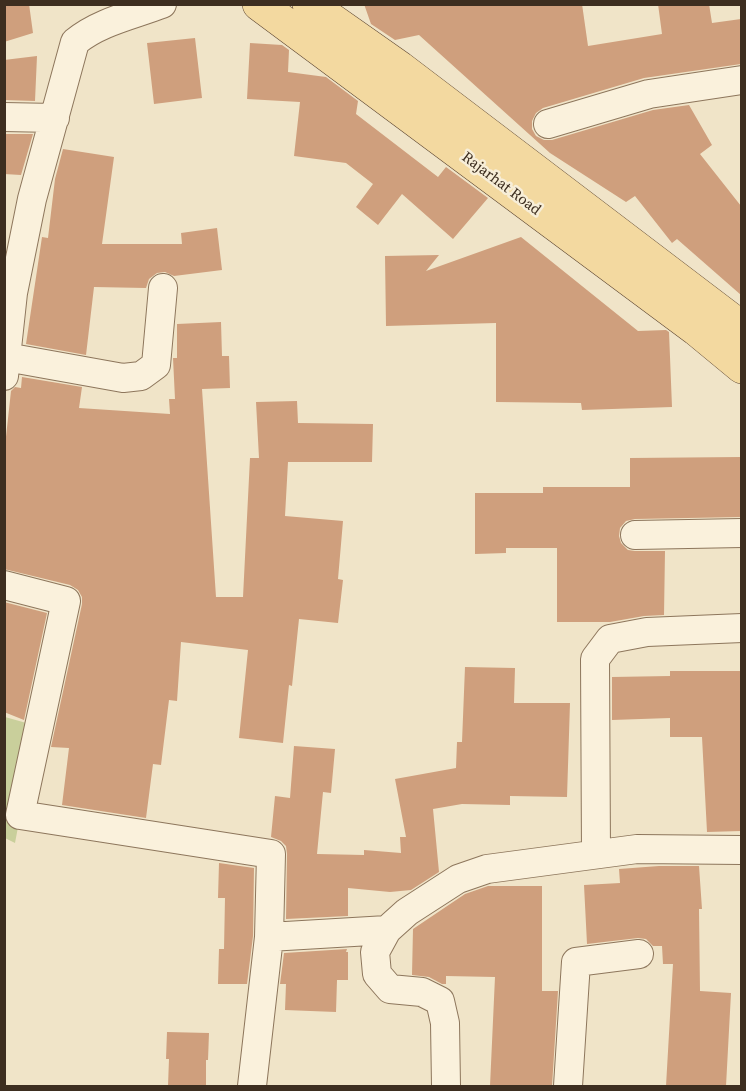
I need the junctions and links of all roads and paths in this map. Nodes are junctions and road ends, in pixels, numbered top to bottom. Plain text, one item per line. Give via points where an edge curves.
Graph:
1 (162, 4) edge
2 (259, 4) edge
3 (309, 4) edge
4 (741, 80) edge
5 (4, 117) edge
6 (54, 118) junction
7 (548, 124) dead end
8 (163, 288) dead end
9 (741, 328) edge
10 (6, 351) edge
11 (741, 367) edge
12 (741, 533) edge
13 (635, 535) dead end
14 (4, 585) edge
15 (741, 628) edge
16 (741, 850) edge
17 (596, 854) junction
18 (387, 930) junction
19 (269, 937) junction
20 (639, 954) dead end
21 (252, 1086) edge
22 (446, 1086) edge
23 (568, 1086) edge

1 - 6 street via 100,26 75,42
2 - 11 main road, Rajarhat Road via 696,329
3 - 9 main road, Rajarhat Road via 409,75
4 - 7 street via 649,94
5 - 6 street
6 - 10 street via 32,199
8 - 10 street via 156,365 141,376 123,378
12 - 13 street
14 - 19 street via 66,601 20,815 271,854
15 - 17 street via 647,632 610,639 595,659
16 - 17 street via 637,849
17 - 18 street via 487,869 458,879
18 - 19 street
18 - 22 street via 375,952 377,974 390,989 422,992 440,1001 445,1023
19 - 21 street
20 - 23 street via 576,962

